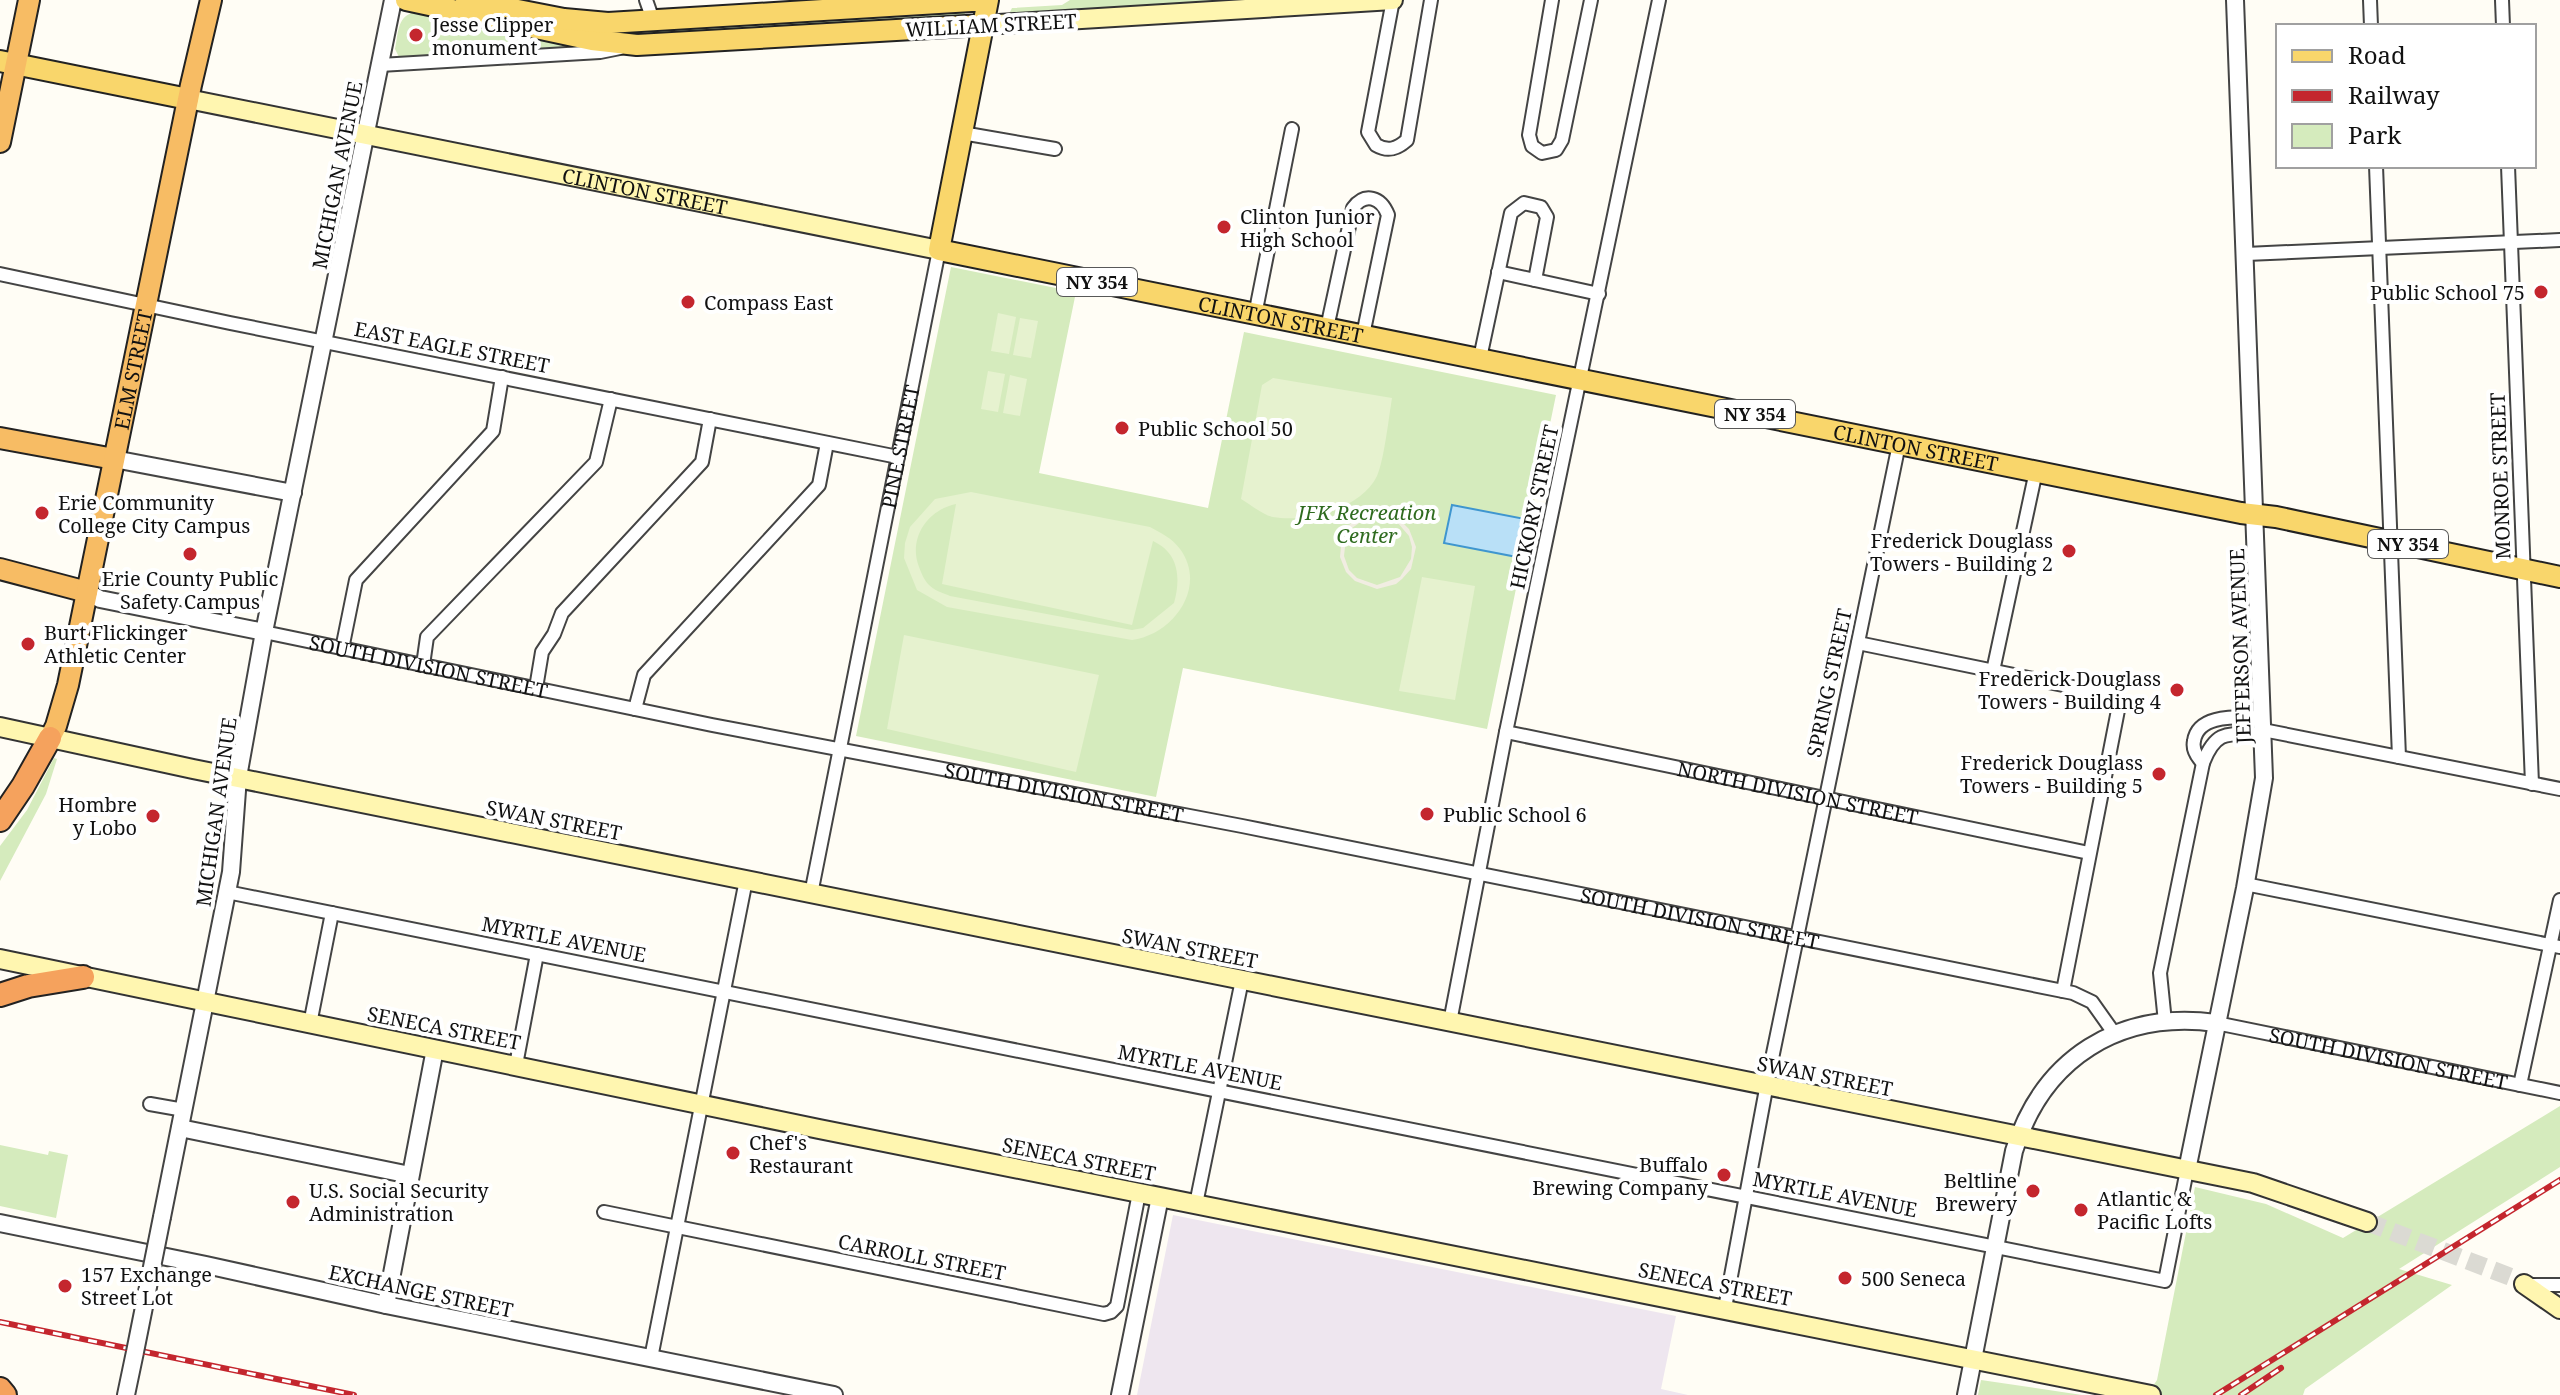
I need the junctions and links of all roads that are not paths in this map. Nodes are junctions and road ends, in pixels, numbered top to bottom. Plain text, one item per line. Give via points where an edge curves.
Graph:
1 (29, 0) edge
2 (211, 0) edge
3 (393, 0) edge
4 (406, 0) edge
5 (466, 0) edge
6 (646, 0) edge
7 (988, 0) edge
8 (995, 0) edge
9 (1393, 0) edge
10 (1431, 0) edge
11 (1552, 0) edge
12 (1591, 0) edge
13 (1659, 0) edge
14 (2235, 0) edge
15 (2370, 0) edge
16 (2502, 0) edge
17 (523, 5) edge
18 (822, 5) edge
19 (653, 20) junction
20 (2371, 24) edge
21 (2503, 24) edge
22 (983, 25) junction
23 (637, 45) junction
24 (8, 62) edge
25 (380, 65) junction
26 (188, 99) junction
27 (1292, 129) dead end
28 (962, 133) junction
29 (365, 135) junction
30 (0, 142) edge
31 (1055, 149) dead end
32 (2376, 168) edge
33 (2508, 168) edge
34 (2560, 240) edge
35 (2511, 242) junction
36 (2379, 247) junction
37 (939, 250) junction
38 (2246, 254) junction
39 (1498, 272) junction
40 (0, 274) edge
41 (1535, 280) junction
42 (1599, 294) junction
43 (145, 306) junction
44 (1255, 315) junction
45 (1327, 328) junction
46 (1363, 335) junction
47 (324, 342) junction
48 (1480, 358) junction
49 (502, 377) junction
50 (1581, 378) junction
51 (611, 399) junction
52 (710, 419) junction
53 (0, 438) edge
54 (827, 443) junction
55 (1899, 444) junction
56 (898, 457) junction
57 (114, 459) junction
58 (2036, 471) junction
59 (293, 493) junction
60 (2255, 515) junction
61 (2390, 541) junction
62 (0, 569) edge
63 (2524, 570) junction
64 (2560, 577) edge
65 (87, 592) junction
66 (264, 632) junction
67 (1858, 643) junction
68 (342, 649) junction
69 (423, 665) junction
70 (1993, 671) junction
71 (536, 688) junction
72 (635, 709) junction
73 (0, 727) edge
74 (2263, 727) junction
75 (1506, 732) junction
76 (50, 738) junction
77 (840, 750) junction
78 (2399, 757) junction
79 (2203, 763) junction
80 (238, 777) junction
81 (2532, 784) junction
82 (2560, 789) edge
83 (1826, 797) junction
84 (0, 820) edge
85 (2089, 853) junction
86 (1479, 874) junction
87 (746, 880) junction
88 (2245, 884) junction
89 (227, 892) junction
90 (811, 894) junction
91 (2560, 900) edge
92 (332, 913) junction
93 (1797, 938) junction
94 (2555, 946) edge
95 (537, 954) junction
96 (0, 959) edge
97 (83, 977) junction
98 (1242, 980) junction
99 (2063, 991) junction
100 (724, 993) junction
101 (0, 995) edge
102 (205, 1003) junction
103 (1450, 1022) junction
104 (2165, 1022) junction
105 (2216, 1023) junction
106 (310, 1024) junction
107 (2114, 1033) junction
108 (435, 1049) junction
109 (516, 1065) junction
110 (2520, 1085) junction
111 (1767, 1087) junction
112 (1219, 1092) junction
113 (2560, 1093) edge
114 (150, 1104) dead end
115 (701, 1104) junction
116 (184, 1110) junction
117 (180, 1128) junction
118 (2018, 1136) junction
119 (2187, 1170) junction
120 (410, 1175) junction
121 (1139, 1193) junction
122 (1746, 1196) junction
123 (1160, 1197) junction
124 (1196, 1204) junction
125 (604, 1212) dead end
126 (2367, 1222) tunnel mouth
127 (0, 1223) edge
128 (676, 1227) junction
129 (1995, 1247) junction
130 (2165, 1281) joint
131 (2524, 1284) joint
132 (2560, 1285) edge
133 (386, 1305) junction
134 (1725, 1308) junction
135 (2560, 1309) edge
136 (651, 1358) junction
137 (1973, 1358) junction
138 (0, 1389) edge
139 (5, 1395) edge
140 (126, 1395) edge
141 (834, 1395) edge
142 (1120, 1395) edge
143 (1966, 1395) edge
144 (2151, 1395) edge

1 - 24 highway
2 - 26 highway, ELM STREET
3 - 25 street, MICHIGAN AVENUE
4 - 23 main road, WILLIAM STREET
5 - 17 main road, WILLIAM STREET
6 - 19 street
7 - 8 main road, WILLIAM STREET
7 - 18 main road, WILLIAM STREET
7 - 22 main road, PINE STREET
9 - 10 street via 1368,132 1376,145 1391,150 1407,140
9 - 22 main road, WILLIAM STREET
11 - 12 street via 1529,135 1532,146 1542,153 1560,145
13 - 42 street, HICKORY STREET
14 - 38 street, JEFFERSON AVENUE
15 - 20 street
16 - 21 street
17 - 19 main road, WILLIAM STREET via 576,21
18 - 19 main road, WILLIAM STREET
22 - 23 main road, WILLIAM STREET
22 - 28 main road, PINE STREET
23 - 25 street, WILLIAM STREET via 600,52
24 - 26 main road, CLINTON STREET
24 - 30 highway
25 - 29 street, MICHIGAN AVENUE
26 - 29 main road, CLINTON STREET
26 - 43 highway, ELM STREET
27 - 44 street
28 - 31 street
28 - 37 main road, PINE STREET
29 - 37 main road, CLINTON STREET
29 - 47 street, MICHIGAN AVENUE
32 - 36 street
33 - 35 street, MONROE STREET
34 - 35 street
35 - 36 street
35 - 63 street, MONROE STREET
36 - 38 street
36 - 61 street
37 - 44 main road, CLINTON STREET / NY 354
37 - 56 street, PINE STREET
38 - 60 street, JEFFERSON AVENUE
39 - 41 street
39 - 41 street via 1511,213 1524,203 1534,204 1547,217
39 - 48 street
40 - 43 street, EAST EAGLE STREET
41 - 42 street
42 - 50 street, HICKORY STREET
43 - 47 street, EAST EAGLE STREET
43 - 57 highway, ELM STREET
44 - 45 main road, CLINTON STREET / NY 354
45 - 46 main road, CLINTON STREET / NY 354
45 - 46 street via 1353,208 1373,198 1384,204 1388,215
46 - 48 main road, CLINTON STREET / NY 354
47 - 49 street, EAST EAGLE STREET
47 - 59 street, MICHIGAN AVENUE
48 - 50 main road, CLINTON STREET / NY 354
49 - 51 street, EAST EAGLE STREET
49 - 68 street via 493,431 356,580
50 - 55 main road, CLINTON STREET / NY 354
50 - 75 street, HICKORY STREET
51 - 52 street, EAST EAGLE STREET
51 - 69 street via 596,462 427,637
52 - 54 street, EAST EAGLE STREET
52 - 71 street via 702,462 562,613 542,652
53 - 57 highway
54 - 56 street, EAST EAGLE STREET
54 - 72 street via 819,485 644,675
55 - 58 main road, CLINTON STREET / NY 354
55 - 67 street, SPRING STREET
56 - 77 street, PINE STREET
57 - 59 street
57 - 65 highway, ELM STREET
58 - 60 main road, CLINTON STREET / NY 354
58 - 70 street
59 - 66 street, MICHIGAN AVENUE
60 - 61 main road, CLINTON STREET / NY 354
60 - 74 street, JEFFERSON AVENUE
61 - 63 main road, CLINTON STREET / NY 354
61 - 78 street
62 - 65 highway, SOUTH DIVISION STREET
63 - 64 main road, CLINTON STREET / NY 354
63 - 81 street, MONROE STREET
65 - 66 street, SOUTH DIVISION STREET
65 - 76 highway, ELM STREET via 68,685
66 - 68 street, SOUTH DIVISION STREET
66 - 80 street, MICHIGAN AVENUE
67 - 70 street
67 - 83 street, SPRING STREET
68 - 69 street, SOUTH DIVISION STREET
69 - 71 street, SOUTH DIVISION STREET
70 - 85 street via 2107,694 2119,705
71 - 72 street, SOUTH DIVISION STREET
72 - 77 street, SOUTH DIVISION STREET
73 - 76 main road, SWAN STREET
74 - 78 street
74 - 79 street via 2221,736
74 - 79 street via 2219,719 2205,725 2193,741
74 - 88 street, JEFFERSON AVENUE via 2264,786
75 - 83 street, NORTH DIVISION STREET
75 - 86 street, HICKORY STREET
76 - 80 main road, SWAN STREET
76 - 84 highway
77 - 86 street, SOUTH DIVISION STREET
77 - 90 street, PINE STREET
78 - 81 street
79 - 104 street via 2160,973
80 - 87 main road, SWAN STREET
80 - 89 street, MICHIGAN AVENUE
81 - 82 street
83 - 85 street, NORTH DIVISION STREET
83 - 93 street, SPRING STREET
85 - 99 street
86 - 93 street, SOUTH DIVISION STREET
86 - 103 street, HICKORY STREET
87 - 90 main road, SWAN STREET
87 - 100 street
88 - 94 street
88 - 105 street, JEFFERSON AVENUE
89 - 92 street, MYRTLE AVENUE
89 - 102 street, MICHIGAN AVENUE
90 - 98 main road, SWAN STREET
91 - 94 street
92 - 95 street, MYRTLE AVENUE
92 - 106 street
93 - 99 street, SOUTH DIVISION STREET
93 - 111 street, SPRING STREET
94 - 110 street
95 - 100 street, MYRTLE AVENUE
95 - 109 street
96 - 97 main road, SENECA STREET
97 - 101 highway
97 - 102 main road, SENECA STREET
98 - 103 main road, SWAN STREET
98 - 112 street
99 - 107 street, SOUTH DIVISION STREET via 2092,1002
100 - 112 street, MYRTLE AVENUE
100 - 115 street
102 - 106 main road, SENECA STREET
102 - 116 street, MICHIGAN AVENUE
103 - 111 main road, SWAN STREET
104 - 105 street
104 - 107 street
105 - 110 street, SOUTH DIVISION STREET
105 - 119 street, JEFFERSON AVENUE
106 - 108 main road, SENECA STREET
107 - 118 street via 2058,1071
108 - 109 main road, SENECA STREET
108 - 120 street
109 - 115 main road, SENECA STREET
110 - 113 street, SOUTH DIVISION STREET
111 - 118 main road, SWAN STREET
111 - 122 street, SPRING STREET
112 - 122 street, MYRTLE AVENUE
112 - 124 street
114 - 116 street
115 - 121 main road, SENECA STREET
115 - 128 street
116 - 117 street, MICHIGAN AVENUE
117 - 120 street
117 - 140 street, MICHIGAN AVENUE, bridge
118 - 119 main road, SWAN STREET
118 - 129 street
119 - 126 main road, SWAN STREET via 2253,1183
119 - 130 street, JEFFERSON AVENUE
120 - 133 street
121 - 123 main road, SENECA STREET
121 - 128 street, CARROLL STREET via 1117,1306 1104,1314
122 - 129 street, MYRTLE AVENUE
122 - 134 street, SPRING STREET
123 - 124 main road, SENECA STREET
123 - 142 street
124 - 134 main road, SENECA STREET
125 - 128 street, CARROLL STREET
127 - 133 street, EXCHANGE STREET
128 - 136 street
129 - 130 street, MYRTLE AVENUE
129 - 137 street
131 - 132 street
131 - 135 main road
133 - 136 street, EXCHANGE STREET
134 - 137 main road, SENECA STREET
136 - 141 street, EXCHANGE STREET
137 - 143 street
137 - 144 main road, SENECA STREET
138 - 139 highway

